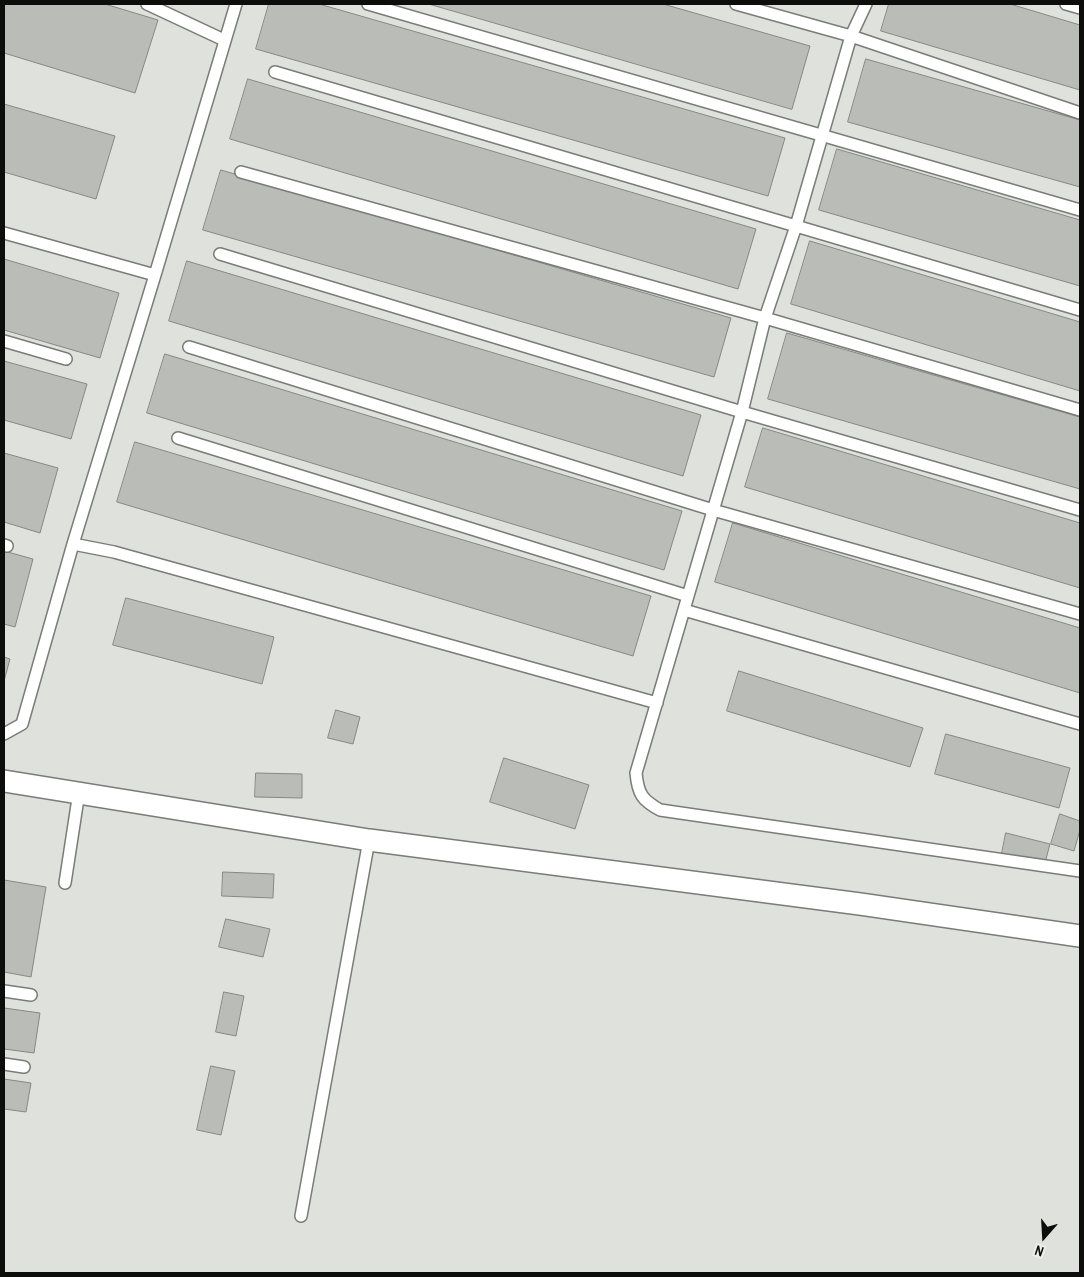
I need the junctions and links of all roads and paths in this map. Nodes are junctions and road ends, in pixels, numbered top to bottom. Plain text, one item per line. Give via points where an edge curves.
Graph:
1 (146, 4) edge
2 (236, 4) edge
3 (368, 4) edge
4 (736, 4) edge
5 (866, 4) edge
6 (1066, 4) edge
7 (1080, 8) edge
8 (851, 36) junction
9 (224, 40) junction
10 (275, 72) dead end
11 (1080, 113) edge
12 (822, 136) junction
13 (241, 172) dead end
14 (1080, 210) edge
15 (796, 226) junction
16 (4, 233) edge
17 (220, 254) dead end
18 (155, 276) junction
19 (1080, 310) edge
20 (765, 318) junction
21 (4, 341) edge
22 (189, 347) dead end
23 (66, 359) dead end
24 (1080, 410) edge
25 (742, 412) junction
26 (178, 438) dead end
27 (713, 510) junction
28 (1080, 510) edge
29 (73, 544) junction
30 (688, 596) junction
31 (684, 610) junction
32 (1080, 614) edge
33 (657, 703) junction
34 (1080, 724) edge
35 (4, 734) edge
36 (4, 781) edge
37 (79, 792) junction
38 (369, 840) junction
39 (1080, 871) edge
40 (66, 883) dead end
41 (1080, 936) edge
42 (4, 991) edge
43 (31, 995) dead end
44 (4, 1064) edge
45 (24, 1067) dead end
46 (301, 1216) dead end

1 - 9 lane
2 - 9 lane
3 - 12 lane
4 - 8 lane
5 - 8 lane
6 - 7 lane
8 - 11 lane
8 - 12 lane
9 - 18 lane
10 - 15 lane
12 - 14 lane
12 - 15 lane
13 - 20 lane
15 - 19 lane
15 - 20 lane
16 - 18 lane
17 - 25 lane
18 - 29 lane
20 - 24 lane
20 - 25 lane
21 - 23 lane
22 - 27 lane
25 - 27 lane
25 - 28 lane
26 - 30 lane
27 - 30 lane
27 - 32 lane
29 - 33 lane via 114,552
29 - 35 lane via 22,724
30 - 31 lane
31 - 33 lane
31 - 34 lane
33 - 39 lane via 636,773 637,788 646,802 660,810
36 - 37 street
37 - 38 street
37 - 40 lane
38 - 41 street
38 - 46 lane
42 - 43 lane
44 - 45 lane

